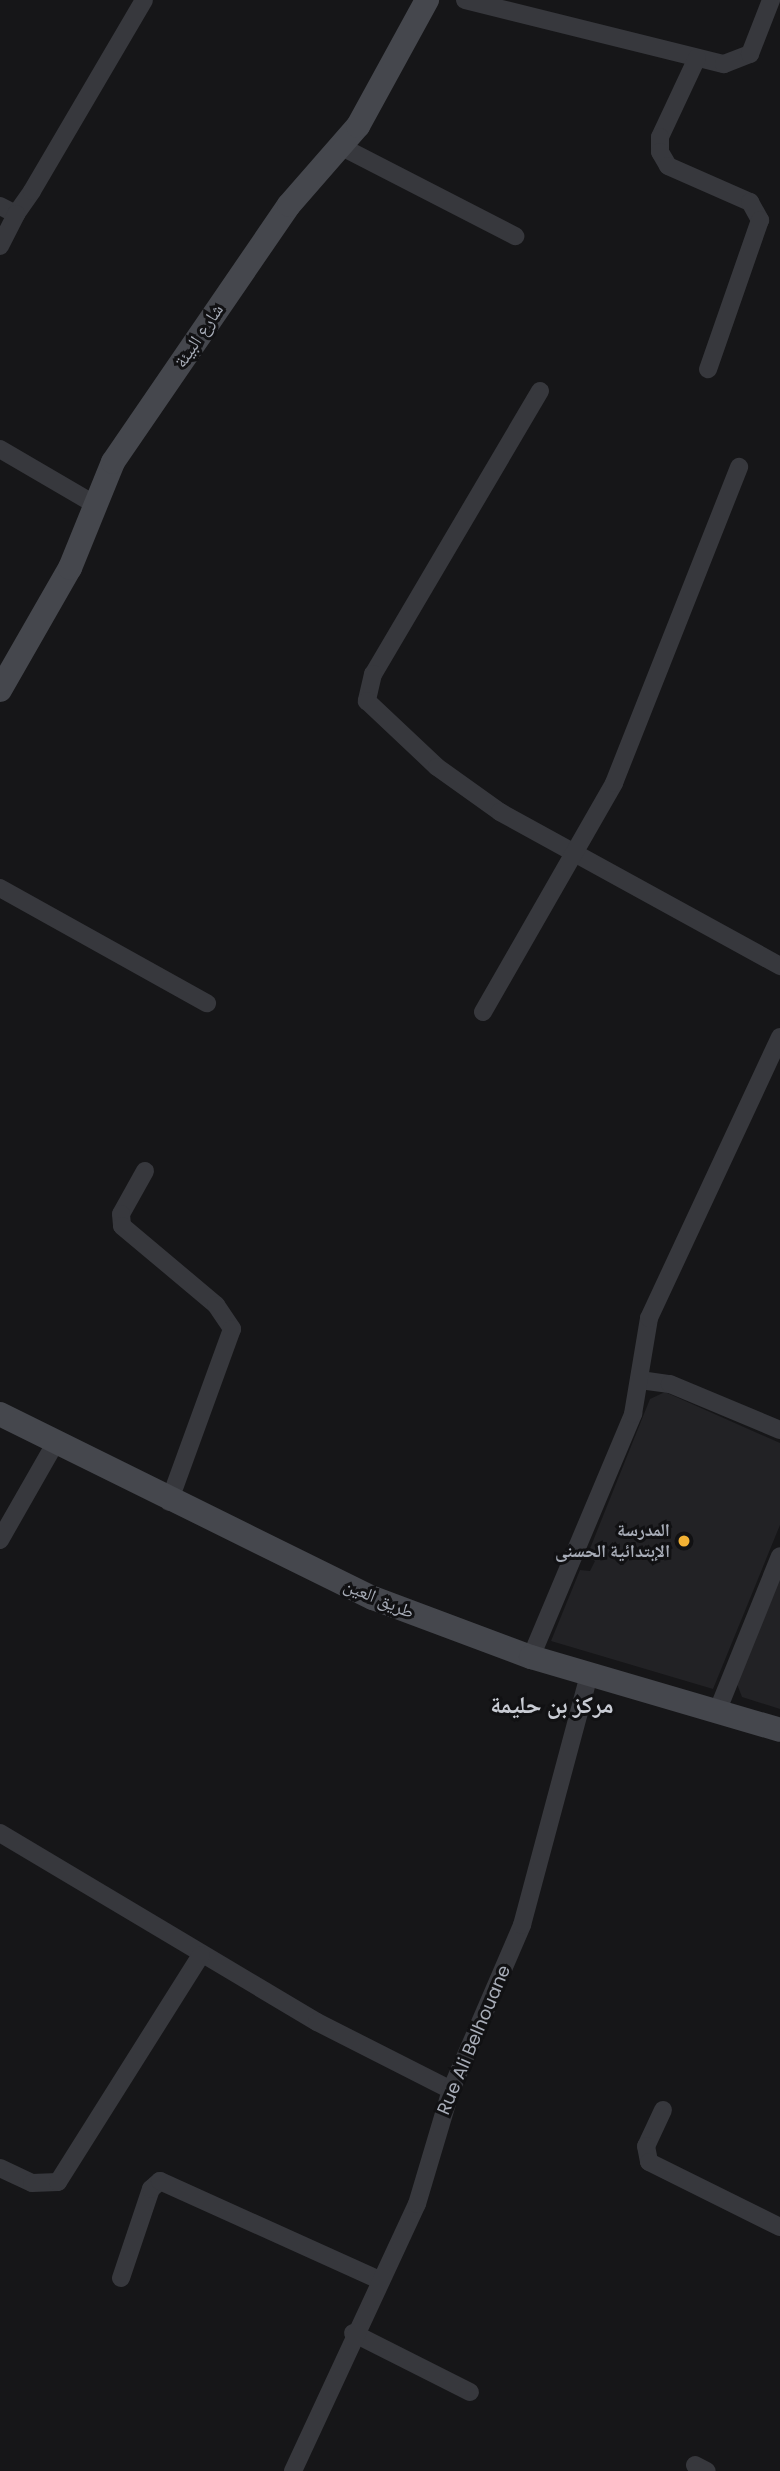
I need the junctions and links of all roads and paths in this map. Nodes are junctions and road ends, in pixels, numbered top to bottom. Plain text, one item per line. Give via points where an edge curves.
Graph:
1 (144, 0) edge
2 (427, 0) edge
3 (465, 0) edge
4 (771, 0) edge
5 (697, 58) junction
6 (342, 147) junction
7 (8, 210) edge
8 (515, 236) dead end
9 (0, 246) edge
10 (708, 369) dead end
11 (540, 391) dead end
12 (0, 449) edge
13 (739, 467) dead end
14 (96, 505) junction
15 (0, 690) edge
16 (577, 857) junction
17 (0, 888) edge
18 (780, 966) edge
19 (208, 1003) dead end
20 (483, 1012) dead end
21 (780, 1037) edge
22 (145, 1171) dead end
23 (640, 1380) junction
24 (0, 1414) edge
25 (780, 1430) edge
26 (56, 1442) junction
27 (169, 1502) junction
28 (0, 1540) edge
29 (780, 1556) edge
30 (531, 1657) junction
31 (589, 1675) junction
32 (717, 1712) junction
33 (780, 1730) edge
34 (0, 1833) edge
35 (201, 1955) junction
36 (451, 2090) junction
37 (663, 2110) dead end
38 (0, 2168) edge
39 (780, 2227) edge
40 (121, 2278) dead end
41 (379, 2280) junction
42 (353, 2333) junction
43 (470, 2392) dead end
44 (293, 2471) edge

1 - 7 street
2 - 6 main road, شارع البيئة
3 - 5 street
4 - 5 street via 750,54 724,64
5 - 10 street via 660,137 660,152 668,166 750,202 760,220
6 - 8 street
6 - 14 main road, شارع البيئة via 266,239 113,462
7 - 9 street
11 - 16 street via 373,674 367,701 469,791
12 - 14 street
13 - 16 street via 629,747
14 - 15 main road, شارع البيئة via 70,568
16 - 18 street
16 - 20 street
17 - 19 street
21 - 23 street via 649,1318
22 - 27 street via 121,1214 122,1226 224,1313 232,1329
23 - 25 street via 670,1384
23 - 30 street via 603,1490
24 - 26 main road, طريق العين
26 - 27 main road, طريق العين
26 - 28 street
27 - 30 main road, طريق العين via 373,1598
29 - 32 street
30 - 31 main road, طريق العين
31 - 32 main road, طريق العين
31 - 36 street, Rue Ali Belhouane via 522,1925
32 - 33 main road, طريق العين
34 - 35 street
35 - 36 street
35 - 38 street via 58,2182 32,2183
36 - 41 street, Rue Ali Belhouane via 417,2204
37 - 39 street via 646,2146 649,2162
40 - 41 street via 151,2189 160,2181
41 - 42 street, Rue Ali Belhouane
42 - 43 street
42 - 44 street, Rue Ali Belhouane

